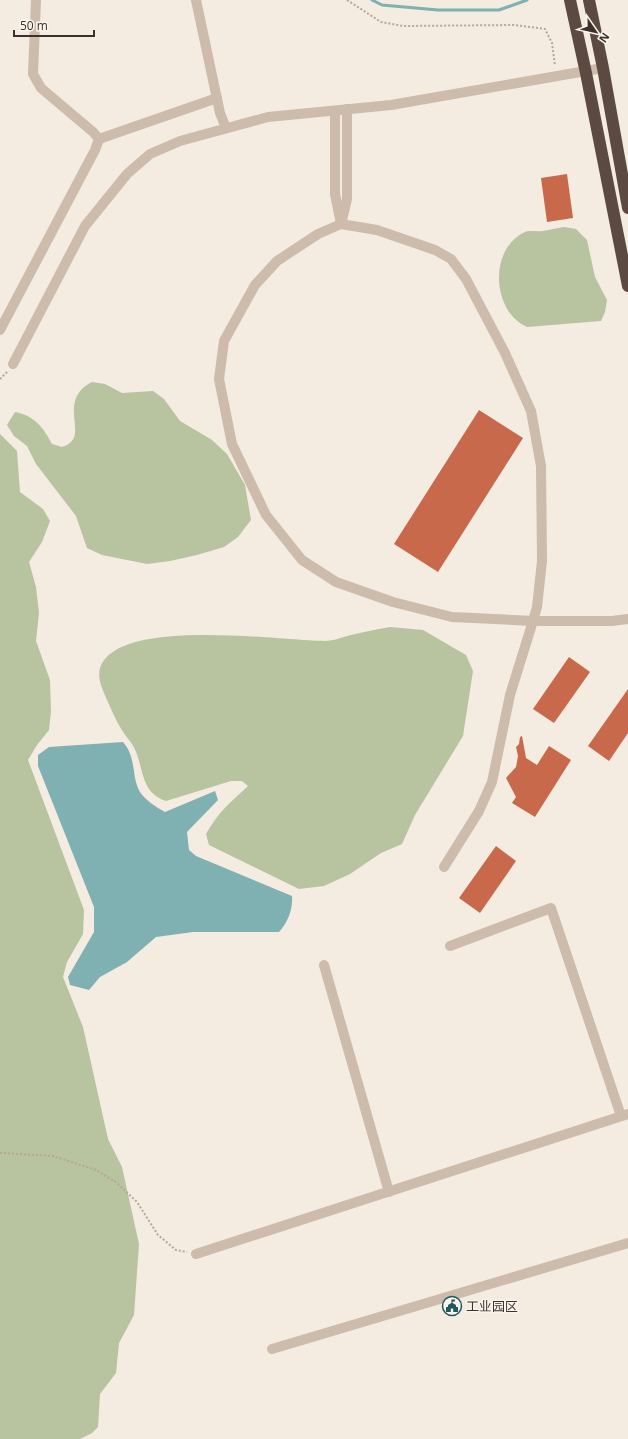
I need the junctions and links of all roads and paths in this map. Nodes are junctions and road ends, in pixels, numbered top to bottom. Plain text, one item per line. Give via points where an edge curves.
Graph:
1 (36, 0) edge
2 (196, 0) edge
3 (347, 0) edge
4 (570, 0) edge
5 (589, 0) edge
6 (603, 68) junction
7 (586, 72) junction
8 (557, 77) junction
9 (217, 98) junction
10 (347, 109) junction
11 (335, 111) junction
12 (226, 128) junction
13 (98, 139) junction
14 (628, 208) edge
15 (341, 224) junction
16 (628, 286) edge
17 (0, 330) edge
18 (13, 364) dead end
19 (628, 619) edge
20 (532, 621) junction
21 (444, 867) dead end
22 (450, 946) dead end
23 (324, 965) dead end
24 (625, 1115) edge
25 (0, 1153) edge
26 (389, 1192) junction
27 (628, 1243) edge
28 (196, 1254) joint
29 (272, 1349) dead end

1 - 13 street via 34,74 42,88
2 - 9 street
3 - 8 path via 381,22 403,26 515,25 545,30 552,43
4 - 7 highway
5 - 6 highway
6 - 7 street
6 - 14 highway
7 - 8 street
7 - 16 highway
8 - 10 street via 391,105
9 - 12 street
9 - 13 street
10 - 11 street
10 - 15 street via 348,187
11 - 12 street via 268,117
11 - 15 street via 335,194
12 - 18 street via 180,141 150,154 127,174 85,226
13 - 17 street via 95,150
15 - 20 street via 377,230 435,250 451,259 466,279 506,353 530,411 541,466 542,561 537,607
15 - 20 street via 318,234 276,261 254,286 224,341 219,379 232,444 266,515 302,560 336,582 393,602 452,617
19 - 20 street
20 - 21 street via 510,695 492,782 479,811
22 - 24 street via 551,908
23 - 26 street
24 - 26 street
25 - 28 path via 53,1156 96,1170 117,1183 137,1202 158,1235 176,1250
26 - 28 street
27 - 29 street

